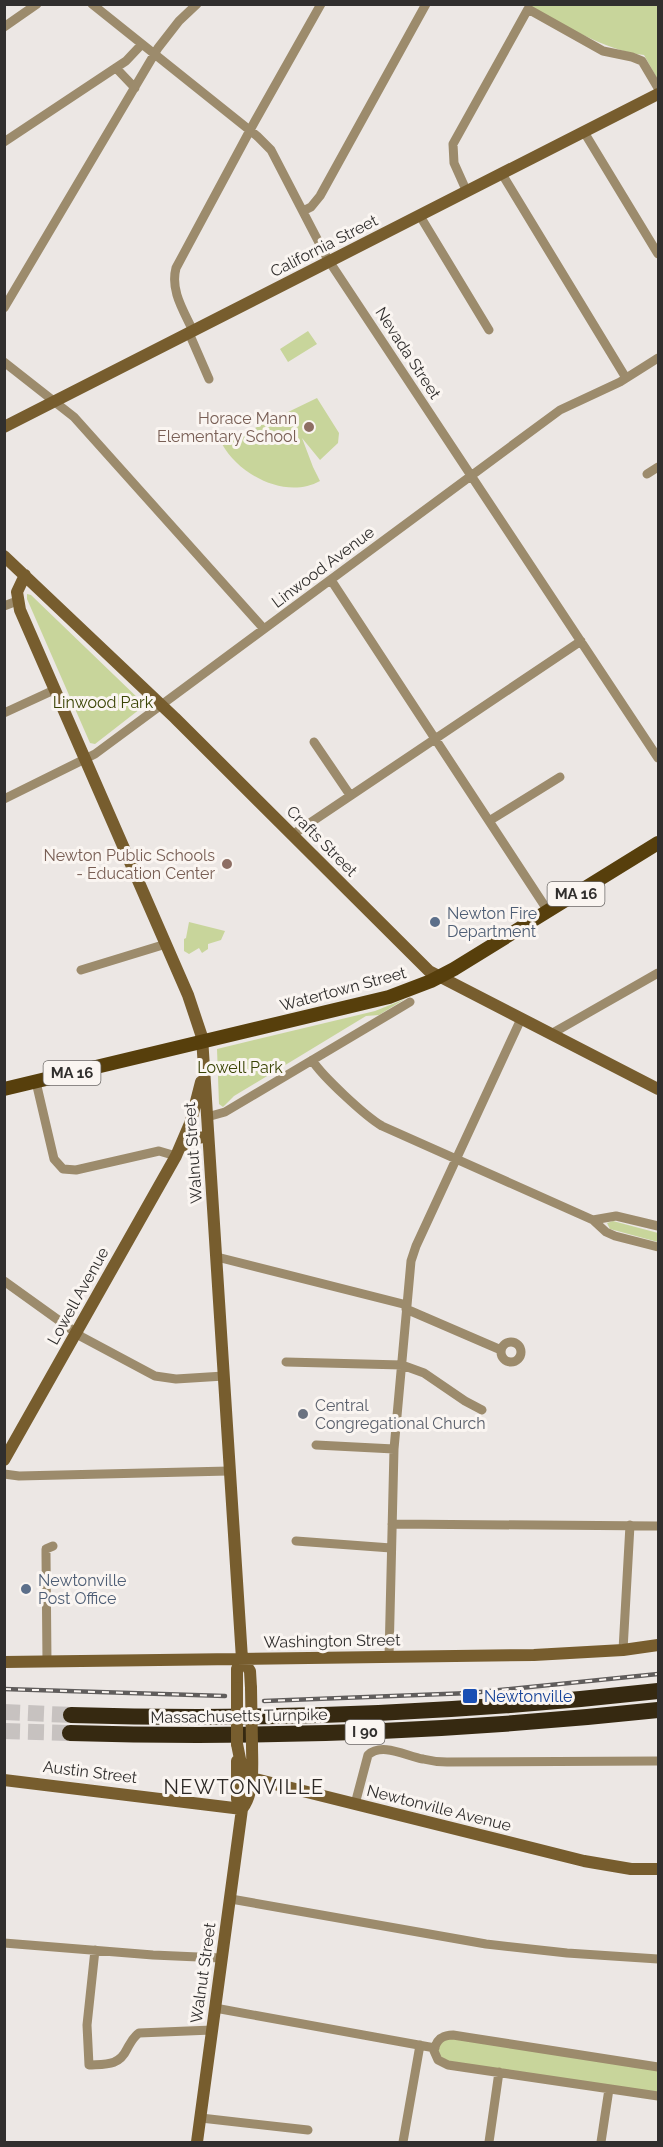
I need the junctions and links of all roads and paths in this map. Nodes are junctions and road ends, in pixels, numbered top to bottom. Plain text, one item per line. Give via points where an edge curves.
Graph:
1 (37, 4) edge
2 (92, 4) edge
3 (197, 4) edge
4 (321, 4) edge
5 (426, 4) edge
6 (4, 27) edge
7 (142, 44) junction
8 (154, 54) junction
9 (116, 68) junction
10 (135, 87) junction
11 (658, 88) edge
12 (658, 94) edge
13 (250, 130) junction
14 (584, 132) junction
15 (4, 142) edge
16 (502, 174) junction
17 (467, 192) junction
18 (303, 211) junction
19 (420, 216) junction
20 (658, 254) edge
21 (330, 262) junction
22 (4, 308) edge
23 (489, 330) dead end
24 (191, 332) junction
25 (658, 358) edge
26 (4, 362) edge
27 (626, 378) junction
28 (209, 379) dead end
29 (56, 401) junction
30 (4, 427) edge
31 (658, 467) edge
32 (647, 474) dead end
33 (471, 476) junction
34 (4, 556) edge
35 (25, 575) junction
36 (331, 580) junction
37 (17, 601) junction
38 (4, 606) edge
39 (264, 629) junction
40 (581, 641) junction
41 (54, 690) junction
42 (162, 706) junction
43 (4, 713) edge
44 (435, 739) junction
45 (314, 742) dead end
46 (658, 758) edge
47 (85, 760) junction
48 (560, 777) dead end
49 (350, 795) junction
50 (4, 799) edge
51 (489, 821) junction
52 (292, 835) junction
53 (658, 843) edge
54 (548, 911) junction
55 (166, 944) junction
56 (81, 970) dead end
57 (658, 973) edge
58 (439, 977) junction
59 (410, 1002) dead end
60 (521, 1019) junction
61 (551, 1034) junction
62 (202, 1042) junction
63 (312, 1060) junction
64 (204, 1067) junction
65 (36, 1082) junction
66 (4, 1089) edge
67 (658, 1089) edge
68 (207, 1117) junction
69 (208, 1136) junction
70 (178, 1152) junction
71 (457, 1159) junction
72 (593, 1220) junction
73 (658, 1226) edge
74 (658, 1246) edge
75 (217, 1257) junction
76 (4, 1281) edge
77 (407, 1307) junction
78 (77, 1333) junction
79 (501, 1350) dead end
80 (286, 1362) dead end
81 (402, 1365) junction
82 (224, 1376) junction
83 (482, 1410) dead end
84 (316, 1445) dead end
85 (394, 1449) junction
86 (4, 1460) edge
87 (228, 1471) junction
88 (4, 1474) edge
89 (392, 1524) junction
90 (630, 1526) junction
91 (658, 1526) edge
92 (296, 1541) dead end
93 (53, 1546) dead end
94 (391, 1548) junction
95 (658, 1645) edge
96 (623, 1650) junction
97 (389, 1657) junction
98 (242, 1659) junction
99 (4, 1662) edge
100 (47, 1662) junction
101 (658, 1691) edge
102 (658, 1710) edge
103 (71, 1715) tunnel mouth
104 (70, 1733) tunnel mouth
105 (237, 1744) junction
106 (658, 1761) edge
107 (251, 1778) junction
108 (4, 1780) edge
109 (355, 1804) junction
110 (242, 1809) junction
111 (658, 1869) edge
112 (231, 1899) junction
113 (4, 1943) edge
114 (95, 1950) junction
115 (221, 1958) junction
116 (658, 1959) edge
117 (215, 2008) junction
118 (212, 2030) junction
119 (420, 2045) junction
120 (435, 2048) junction
121 (658, 2067) edge
122 (499, 2073) junction
123 (609, 2089) junction
124 (658, 2096) edge
125 (201, 2118) junction
126 (308, 2130) dead end
127 (197, 2142) edge
128 (403, 2142) edge
129 (489, 2142) edge
130 (601, 2142) edge

1 - 6 street
2 - 7 street, Nevada Street
3 - 8 street
4 - 13 street
5 - 18 street via 320,196
7 - 8 street, Nevada Street
7 - 9 street
8 - 10 street
8 - 13 street, Nevada Street
9 - 10 street
9 - 15 street
10 - 22 street
11 - 17 street via 642,61 603,51 528,9 453,144 454,163
12 - 14 main road, California Street
13 - 18 street, Nevada Street via 274,155
13 - 24 street via 174,276
14 - 16 main road, California Street
14 - 20 street
16 - 17 main road, California Street
16 - 27 street
17 - 19 main road, California Street
18 - 21 street, Nevada Street
19 - 21 main road, California Street
19 - 23 street
21 - 24 main road, California Street
21 - 33 street, Nevada Street
24 - 28 street
24 - 29 main road, California Street
25 - 27 street, Linwood Avenue
26 - 29 street
27 - 33 street, Linwood Avenue via 560,410
29 - 30 main road, California Street
29 - 39 street
31 - 32 street
33 - 36 street, Linwood Avenue
33 - 40 street, Nevada Street
34 - 35 main road, Crafts Street
35 - 37 main road
35 - 42 main road, Crafts Street
36 - 39 street, Linwood Avenue
36 - 44 street
37 - 38 street
37 - 41 main road, Walnut Street
39 - 42 street, Linwood Avenue
40 - 44 street
40 - 46 street, Nevada Street
41 - 43 street
41 - 47 main road, Walnut Street
42 - 47 street, Linwood Avenue
42 - 52 main road, Crafts Street
44 - 49 street
44 - 51 street
45 - 49 street
47 - 50 street, Linwood Avenue
47 - 55 main road, Walnut Street
48 - 51 street
49 - 52 street
51 - 54 street
52 - 58 main road, Crafts Street
53 - 54 main road, Watertown Street / MA 16
54 - 58 main road, Watertown Street / MA 16
55 - 56 street
55 - 62 main road, Walnut Street
57 - 61 street
58 - 60 main road, Crafts Street
58 - 62 main road, Watertown Street / MA 16 via 389,997
59 - 63 street
60 - 61 main road, Crafts Street
60 - 71 street
61 - 67 main road, Crafts Street
62 - 64 main road, Walnut Street
62 - 65 main road, Watertown Street / MA 16
63 - 68 street via 225,1112
63 - 71 street via 371,1119
64 - 68 main road, Walnut Street
64 - 70 main road, Lowell Avenue via 192,1121
65 - 66 main road, Watertown Street / MA 16
65 - 70 street via 54,1159 63,1169 76,1170 159,1151
68 - 69 main road, Walnut Street
69 - 70 main road via 194,1139
69 - 75 main road, Walnut Street
70 - 78 main road, Lowell Avenue
71 - 72 street
71 - 77 street via 416,1246
72 - 73 street via 616,1216
72 - 74 street via 615,1236
75 - 77 street
75 - 82 main road, Walnut Street
76 - 78 street
77 - 79 street
77 - 81 street
78 - 82 street via 155,1376
78 - 86 main road, Lowell Avenue
80 - 81 street
81 - 83 street via 424,1373
81 - 85 street
82 - 87 main road, Walnut Street
84 - 85 street
85 - 89 street
87 - 88 street
87 - 98 main road, Walnut Street
89 - 90 street
89 - 94 street
90 - 91 street
90 - 96 street
92 - 94 street
93 - 100 street via 46,1548
94 - 97 street
95 - 96 main road, Washington Street
96 - 97 main road, Washington Street
97 - 98 main road, Washington Street
98 - 100 main road, Washington Street
98 - 105 main road, Walnut Street, bridge via 237,1669
98 - 107 main road, Walnut Street, bridge via 250,1671
99 - 100 main road, Washington Street
101 - 103 highway, Massachusetts Turnpike / I 90 via 533,1704 337,1715
102 - 104 highway, Massachusetts Turnpike / I 90 via 499,1725 354,1732
105 - 107 main road via 242,1768
105 - 110 main road, Walnut Street via 237,1794
106 - 109 street via 447,1762 376,1750 368,1755
107 - 109 main road, Newtonville Avenue
107 - 110 main road, Walnut Street
108 - 110 main road, Austin Street
109 - 111 main road, Newtonville Avenue via 584,1861
110 - 112 main road, Walnut Street
112 - 115 main road, Walnut Street
112 - 116 street via 486,1944
113 - 114 street
114 - 115 street
114 - 118 street via 87,2025 88,2065 117,2062 139,2033
115 - 117 main road, Walnut Street
117 - 118 main road, Walnut Street
117 - 119 street
118 - 125 main road, Walnut Street
119 - 120 street
119 - 128 street
120 - 121 street via 442,2037 453,2035
120 - 122 street via 443,2064
122 - 123 street
122 - 129 street
123 - 124 street
123 - 130 street
125 - 126 street
125 - 127 main road, Walnut Street

